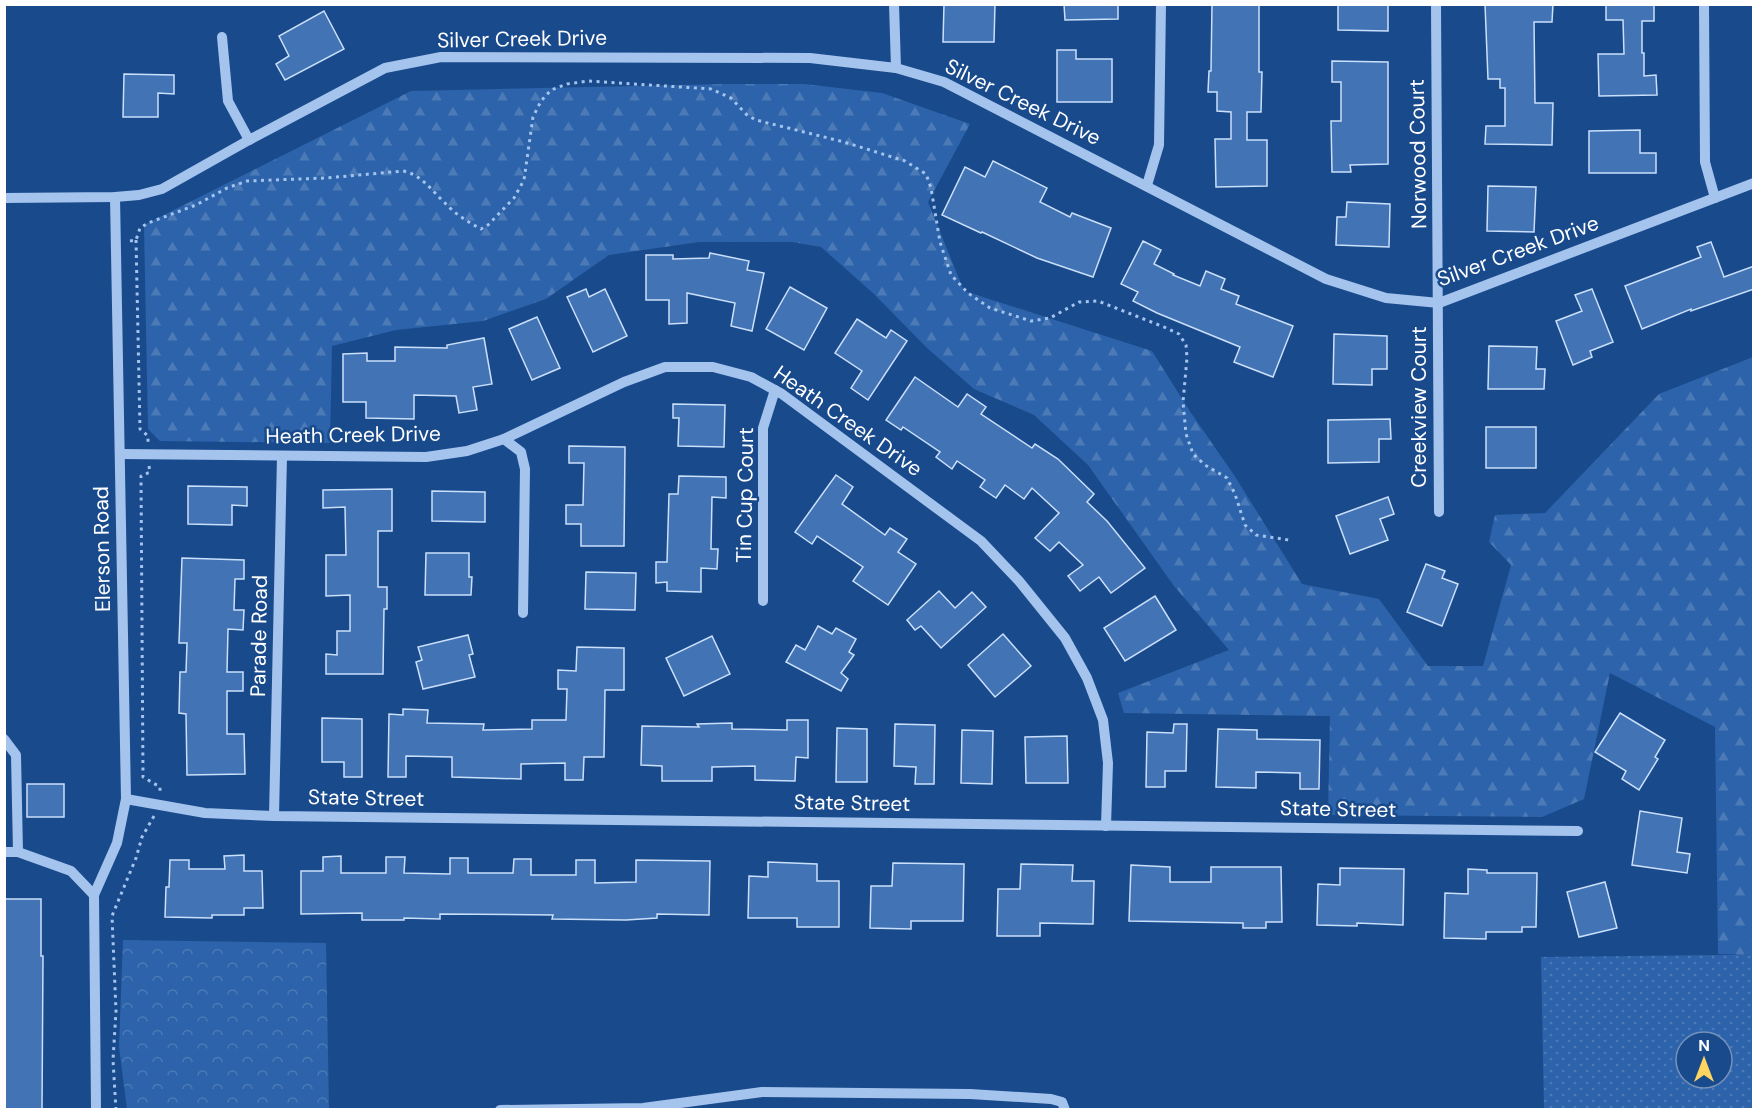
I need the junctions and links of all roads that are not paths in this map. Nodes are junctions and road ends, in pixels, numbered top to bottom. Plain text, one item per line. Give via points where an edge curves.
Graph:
1 (894, 4) edge
2 (1161, 4) edge
3 (1436, 4) edge
4 (1704, 4) edge
5 (222, 37) dead end
6 (896, 69) junction
7 (249, 140) junction
8 (1754, 183) edge
9 (1147, 185) junction
10 (116, 197) junction
11 (4, 198) edge
12 (1715, 198) junction
13 (1439, 303) junction
14 (775, 390) junction
15 (504, 439) junction
16 (120, 454) junction
17 (282, 456) junction
18 (1439, 512) dead end
19 (763, 602) dead end
20 (523, 613) dead end
21 (4, 739) edge
22 (126, 799) junction
23 (274, 816) junction
24 (1106, 826) junction
25 (1578, 831) dead end
26 (4, 852) edge
27 (18, 852) junction
28 (94, 895) junction
29 (96, 1110) edge
30 (500, 1110) edge
31 (1065, 1110) edge

1 - 6 street
2 - 9 street via 1159,145
3 - 13 street, Norwood Court
4 - 12 street via 1705,162
5 - 7 street via 228,101
6 - 7 street, Silver Creek Drive via 810,58 441,57 386,69
6 - 9 street, Silver Creek Drive via 944,81
7 - 10 street, Silver Creek Drive via 162,189
8 - 12 street, Silver Creek Drive
9 - 13 street, Silver Creek Drive via 1326,279 1386,298
10 - 11 street, Silver Creek Drive
10 - 16 street, Elerson Road
12 - 13 street, Silver Creek Drive
13 - 18 street, Creekview Court
14 - 15 street, Heath Creek Drive via 751,377 713,367 665,367 624,382
14 - 19 street, Tin Cup Court via 763,428
14 - 24 street, Heath Creek Drive via 981,541 1065,638 1087,678 1103,720 1108,763
15 - 17 street, Heath Creek Drive via 467,451 426,457
15 - 20 street via 521,452 525,469
16 - 17 street, Heath Creek Drive
16 - 22 street, Elerson Road
17 - 23 street, Parade Road
21 - 27 street via 17,763
22 - 23 street, State Street via 205,813
22 - 28 street, Elerson Road via 117,843
23 - 24 street, State Street
24 - 25 street, State Street
26 - 27 street
27 - 28 street via 71,871
28 - 29 street
30 - 31 street via 643,1108 774,1092 1051,1099 1062,1102

